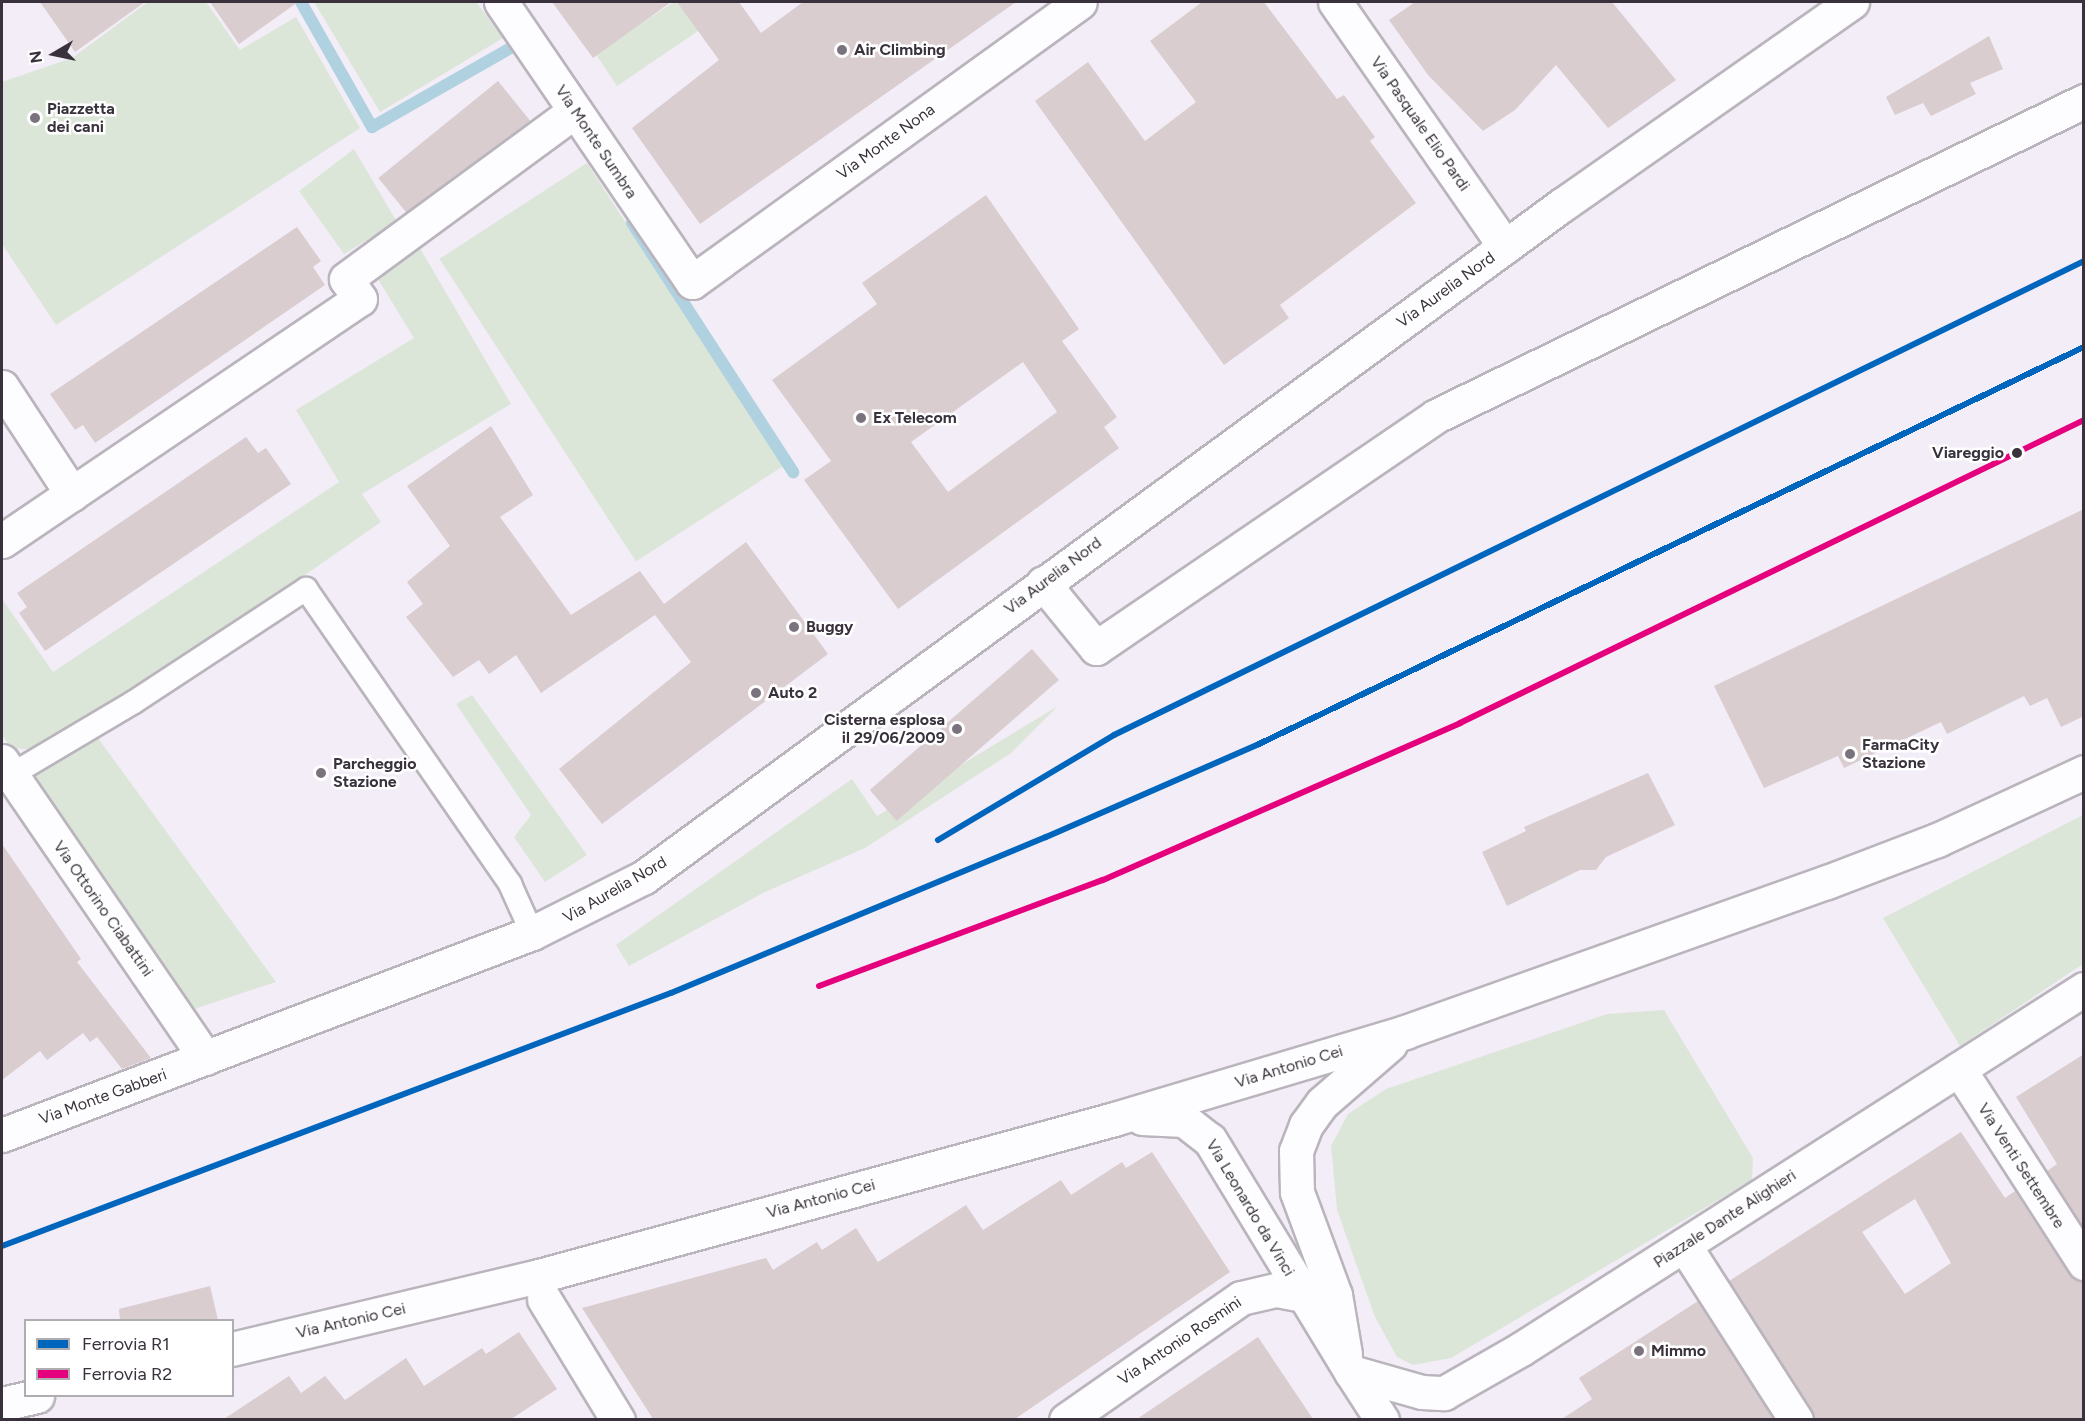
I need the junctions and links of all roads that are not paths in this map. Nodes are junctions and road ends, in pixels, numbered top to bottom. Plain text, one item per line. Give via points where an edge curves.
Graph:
1 (501, 2) edge
2 (1080, 2) edge
3 (1335, 2) edge
4 (1852, 2) edge
5 (2084, 101) edge
6 (575, 111) junction
7 (1505, 247) junction
8 (692, 282) joint
9 (2, 387) edge
10 (72, 494) junction
11 (2, 542) edge
12 (1043, 583) junction
13 (6, 768) edge
14 (2084, 772) edge
15 (532, 933) junction
16 (2084, 989) edge
17 (1405, 1032) junction
18 (205, 1058) junction
19 (1959, 1069) junction
20 (1113, 1119) junction
21 (2, 1135) edge
22 (1684, 1245) junction
23 (2084, 1263) edge
24 (1302, 1295) junction
25 (544, 1299) dead end
26 (234, 1349) edge
27 (1349, 1368) junction
28 (29, 1397) edge
29 (2, 1404) edge
30 (618, 1419) edge
31 (1066, 1419) edge
32 (1382, 1419) edge
33 (1796, 1419) edge

1 - 6 street, Via Monte Sumbra
2 - 8 street, Via Monte Nona
3 - 7 street, Via Pasquale Elio Pardi
4 - 7 street, Via Aurelia Nord
5 - 12 street via 1436,416 1096,648
6 - 8 street, Via Monte Sumbra
6 - 10 street via 346,279 360,299
7 - 12 street, Via Aurelia Nord
9 - 10 street
10 - 11 street
12 - 15 street, Via Aurelia Nord via 644,877 573,917
13 - 15 lane via 134,702 306,589 510,884
13 - 18 street, Via Ottorino Ciabattini
14 - 17 street via 1937,840
15 - 18 street, Via Aurelia Nord
16 - 19 street, Piazzale Dante Alighieri
17 - 20 street, Via Antonio Cei
17 - 27 street, Via Leonardo da Vinci via 1322,1103 1306,1125 1296,1151 1297,1192 1335,1295
18 - 21 street, Via Monte Gabberi
19 - 22 street, Piazzale Dante Alighieri
19 - 23 street, Via Venti Settembre
20 - 24 street, Via Leonardo da Vinci via 1176,1119 1198,1128
20 - 26 street, Via Antonio Cei via 539,1276
22 - 27 street, Piazzale Dante Alighieri via 1453,1390 1430,1393
22 - 33 street
24 - 27 street, Via Leonardo da Vinci
24 - 31 street, Via Antonio Rosmini via 1277,1290 1241,1298
25 - 30 street
27 - 32 street, Via Leonardo da Vinci
28 - 29 street

